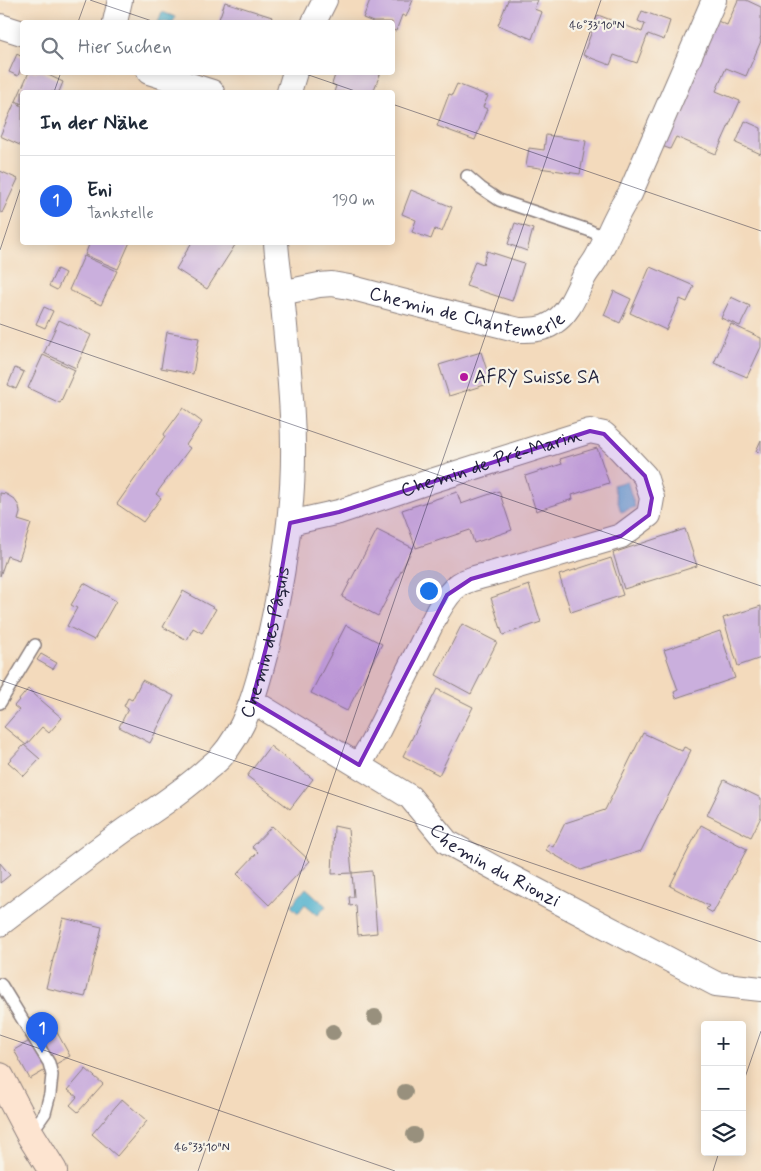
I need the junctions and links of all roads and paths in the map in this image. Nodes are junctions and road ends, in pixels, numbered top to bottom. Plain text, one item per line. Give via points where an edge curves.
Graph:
1 (120, 0) edge
2 (325, 0) edge
3 (714, 0) edge
4 (116, 20) edge
5 (315, 20) edge
6 (159, 75) edge
7 (294, 75) edge
8 (206, 90) edge
9 (290, 90) edge
10 (467, 176) dead end
11 (606, 238) junction
12 (276, 245) edge
13 (281, 293) junction
14 (290, 523) junction
15 (35, 644) dead end
16 (252, 701) junction
17 (0, 703) edge
18 (359, 765) junction
19 (0, 924) edge
20 (0, 984) edge
21 (761, 988) edge
22 (0, 1077) edge
23 (30, 1134) junction
24 (41, 1171) edge
25 (53, 1171) edge

1 - 4 street
2 - 5 street
3 - 11 street, Chemin de Chantemerle via 630,194
6 - 8 street
7 - 9 street
10 - 11 lane via 499,200
11 - 13 street, Chemin de Chantemerle via 572,303 552,324 536,330 501,326 349,286 319,285
12 - 13 street, Chemin des Pâquis
13 - 14 street, Chemin des Pâquis via 294,462
14 - 16 street, Chemin des Pâquis via 272,625
14 - 18 street, Chemin de Pré-Marin via 340,512 590,431 604,434 622,451 645,476 652,498 649,515 621,536 458,584 438,611
15 - 17 lane
16 - 18 street, Chemin du Rionzi
16 - 19 street, Chemin des Pâquis via 239,731 219,759 191,784 95,851
18 - 21 street, Chemin du Rionzi via 410,797 446,842 716,984
20 - 23 lane via 49,1063 52,1075 44,1113
22 - 23 main road
23 - 24 main road
23 - 25 main road

